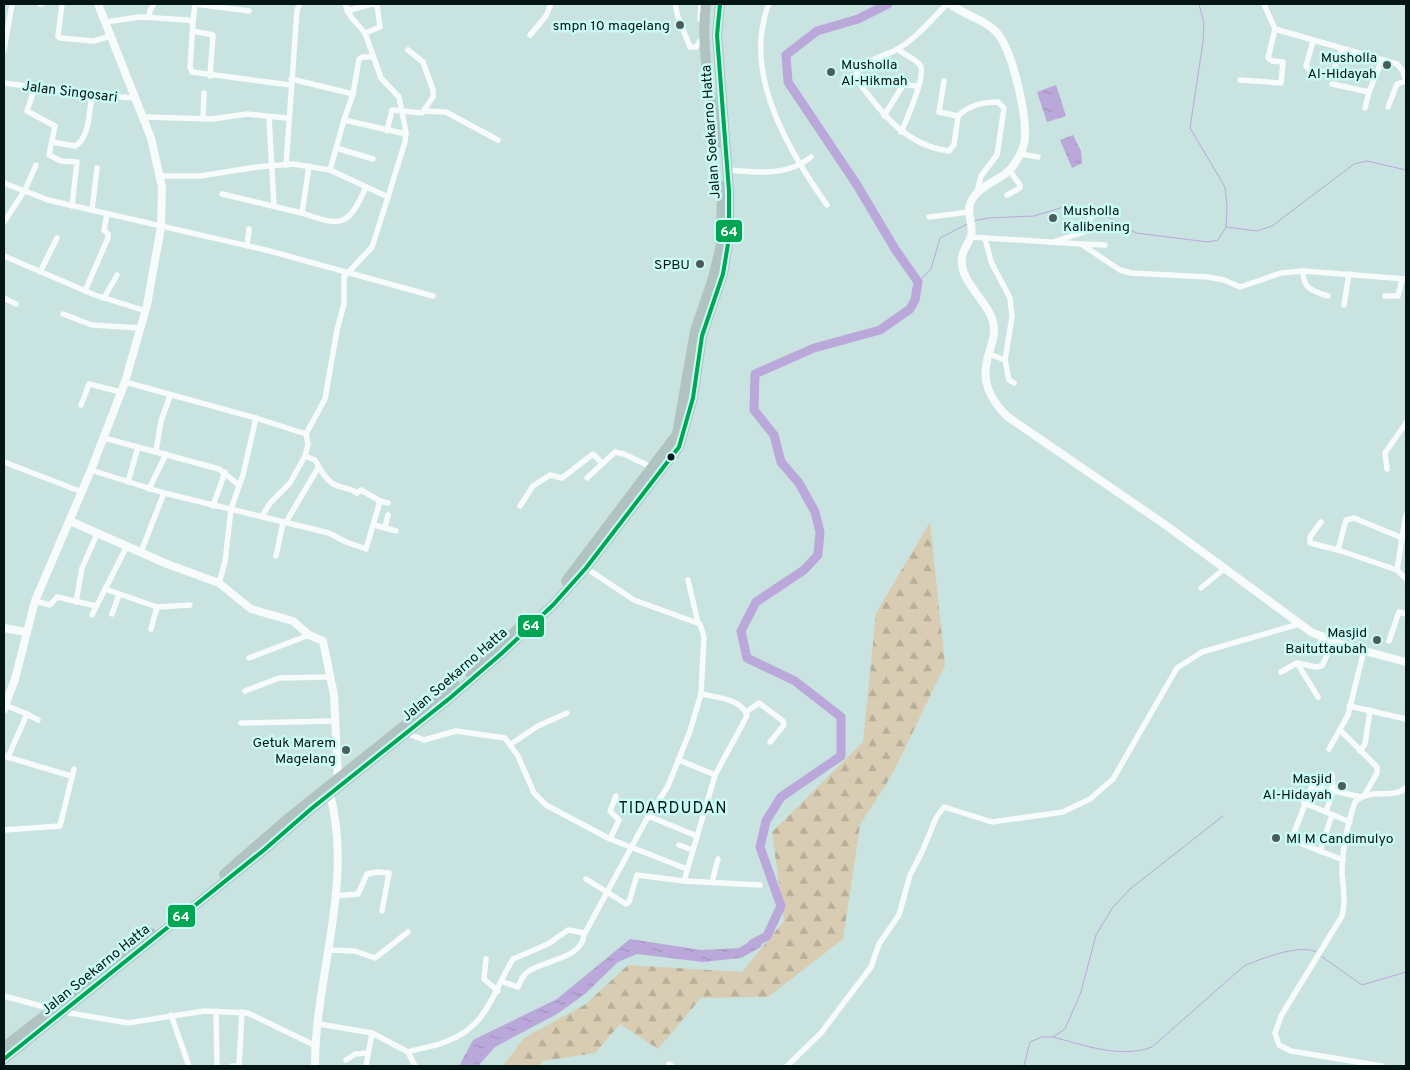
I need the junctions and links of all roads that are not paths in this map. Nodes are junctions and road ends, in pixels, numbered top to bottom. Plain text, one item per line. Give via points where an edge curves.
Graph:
1 (12, 4) edge
2 (62, 4) edge
3 (98, 4) edge
4 (154, 4) edge
5 (195, 4) edge
6 (300, 4) edge
7 (345, 4) edge
8 (551, 4) edge
9 (675, 4) edge
10 (701, 4) edge
11 (706, 4) edge
12 (714, 4) edge
13 (720, 4) edge
14 (726, 4) edge
15 (768, 4) edge
16 (948, 4) edge
17 (1264, 4) edge
18 (249, 11) dead end
19 (347, 11) junction
20 (149, 17) junction
21 (105, 22) junction
22 (193, 22) junction
23 (1275, 30) junction
24 (193, 32) junction
25 (365, 33) junction
26 (530, 35) dead end
27 (111, 36) junction
28 (702, 41) junction
29 (1313, 41) junction
30 (898, 49) junction
31 (1342, 49) junction
32 (4, 50) edge
33 (408, 50) dead end
34 (373, 57) junction
35 (1382, 60) junction
36 (210, 76) junction
37 (1240, 80) dead end
38 (944, 81) dead end
39 (1406, 81) edge
40 (291, 82) junction
41 (1332, 84) dead end
42 (4, 85) edge
43 (918, 86) junction
44 (34, 87) junction
45 (1370, 92) junction
46 (204, 93) dead end
47 (354, 94) junction
48 (92, 95) junction
49 (136, 98) junction
50 (1388, 107) dead end
51 (1365, 108) dead end
52 (403, 110) junction
53 (424, 111) junction
54 (884, 116) junction
55 (958, 116) junction
56 (269, 117) junction
57 (145, 118) junction
58 (287, 118) junction
59 (203, 119) junction
60 (344, 120) junction
61 (387, 131) junction
62 (901, 132) junction
63 (406, 134) junction
64 (722, 139) junction
65 (498, 140) dead end
66 (52, 142) junction
67 (336, 148) junction
68 (1020, 154) junction
69 (811, 157) dead end
70 (1038, 157) dead end
71 (373, 159) dead end
72 (286, 165) junction
73 (36, 166) dead end
74 (271, 166) junction
75 (309, 166) junction
76 (800, 166) junction
77 (97, 168) dead end
78 (330, 170) junction
79 (728, 170) junction
80 (1010, 171) junction
81 (161, 176) junction
82 (4, 183) edge
83 (366, 187) junction
84 (24, 192) junction
85 (977, 192) junction
86 (222, 194) dead end
87 (1007, 195) dead end
88 (388, 197) junction
89 (827, 205) dead end
90 (72, 206) junction
91 (274, 206) junction
92 (92, 210) junction
93 (969, 212) junction
94 (302, 213) junction
95 (107, 214) junction
96 (929, 217) dead end
97 (1091, 217) dead end
98 (4, 222) edge
99 (161, 227) junction
100 (249, 228) dead end
101 (970, 230) junction
102 (57, 238) dead end
103 (985, 238) junction
104 (1054, 242) junction
105 (1081, 244) junction
106 (247, 246) junction
107 (1105, 246) dead end
108 (4, 256) edge
109 (1302, 271) junction
110 (40, 272) junction
111 (346, 273) junction
112 (1350, 274) junction
113 (117, 275) dead end
114 (1404, 279) edge
115 (85, 291) junction
116 (432, 296) dead end
117 (1328, 296) dead end
118 (1385, 296) dead end
119 (4, 298) edge
120 (104, 298) junction
121 (16, 304) dead end
122 (1344, 305) dead end
123 (146, 311) junction
124 (63, 314) dead end
125 (140, 328) junction
126 (989, 354) junction
127 (1005, 360) junction
128 (125, 382) junction
129 (1014, 382) dead end
130 (121, 392) junction
131 (170, 396) junction
132 (81, 405) dead end
133 (256, 418) junction
134 (1406, 423) edge
135 (306, 434) junction
136 (104, 438) junction
137 (676, 444) junction
138 (138, 447) junction
139 (156, 451) junction
140 (166, 454) junction
141 (305, 456) junction
142 (4, 462) edge
143 (602, 463) junction
144 (318, 468) junction
145 (652, 468) junction
146 (1387, 469) dead end
147 (91, 470) junction
148 (225, 472) junction
149 (587, 478) dead end
150 (128, 482) junction
151 (240, 485) junction
152 (149, 489) junction
153 (82, 492) junction
154 (164, 493) junction
155 (380, 501) junction
156 (388, 504) dead end
157 (213, 506) junction
158 (520, 506) dead end
159 (231, 509) junction
160 (388, 515) dead end
161 (1406, 515) edge
162 (262, 516) junction
163 (70, 521) junction
164 (1321, 522) dead end
165 (284, 523) junction
166 (374, 525) junction
167 (385, 528) junction
168 (396, 531) dead end
169 (97, 534) junction
170 (1402, 538) junction
171 (127, 546) junction
172 (1338, 550) junction
173 (141, 552) junction
174 (276, 556) dead end
175 (586, 568) junction
176 (1224, 569) junction
177 (1396, 570) junction
178 (1406, 579) edge
179 (688, 580) dead end
180 (219, 584) junction
181 (1201, 588) dead end
182 (105, 589) junction
183 (119, 595) junction
184 (35, 601) junction
185 (76, 602) junction
186 (190, 605) dead end
187 (96, 606) junction
188 (157, 608) junction
189 (112, 614) dead end
190 (1406, 614) edge
191 (92, 615) dead end
192 (698, 623) junction
193 (1299, 624) junction
194 (4, 628) edge
195 (151, 629) dead end
196 (26, 632) junction
197 (309, 635) junction
198 (1322, 638) junction
199 (1389, 641) dead end
200 (1333, 642) junction
201 (1364, 650) junction
202 (1318, 653) dead end
203 (249, 658) dead end
204 (1406, 662) edge
205 (1297, 663) junction
206 (1281, 672) dead end
207 (330, 677) junction
208 (245, 691) dead end
209 (701, 694) junction
210 (1318, 697) dead end
211 (1349, 706) junction
212 (5, 707) edge
213 (1370, 710) junction
214 (746, 712) junction
215 (567, 713) dead end
216 (27, 714) junction
217 (1406, 719) edge
218 (38, 720) dead end
219 (336, 721) junction
220 (241, 723) dead end
221 (1341, 732) junction
222 (406, 733) junction
223 (770, 742) dead end
224 (511, 744) junction
225 (1329, 749) dead end
226 (1360, 751) junction
227 (6, 756) edge
228 (679, 760) junction
229 (74, 769) dead end
230 (1332, 774) dead end
231 (714, 775) junction
232 (71, 776) junction
233 (338, 779) junction
234 (1406, 788) edge
235 (1333, 790) junction
236 (330, 794) junction
237 (616, 796) dead end
238 (1362, 796) junction
239 (1304, 803) junction
240 (1329, 813) junction
241 (648, 816) junction
242 (1350, 822) junction
243 (4, 830) edge
244 (281, 830) junction
245 (697, 836) junction
246 (610, 839) junction
247 (679, 845) dead end
248 (632, 847) junction
249 (693, 850) junction
250 (1320, 851) junction
251 (718, 859) dead end
252 (1343, 860) junction
253 (687, 869) junction
254 (586, 879) dead end
255 (684, 881) junction
256 (712, 882) junction
257 (760, 885) dead end
258 (607, 893) junction
259 (335, 896) junction
260 (382, 911) dead end
261 (408, 932) dead end
262 (584, 934) junction
263 (328, 950) junction
264 (486, 959) dead end
265 (503, 982) junction
266 (498, 991) junction
267 (4, 996) edge
268 (59, 1011) junction
269 (216, 1011) junction
270 (242, 1012) junction
271 (171, 1015) junction
272 (319, 1024) junction
273 (372, 1033) junction
274 (313, 1045) junction
275 (4, 1047) edge
276 (408, 1052) junction
277 (368, 1053) junction
278 (4, 1059) edge
279 (346, 1060) dead end
280 (189, 1066) edge
281 (217, 1066) edge
282 (232, 1066) edge
283 (239, 1066) edge
284 (315, 1066) edge
285 (366, 1066) edge
286 (415, 1066) edge
287 (787, 1066) edge
288 (1382, 1066) edge

1 - 32 street
2 - 27 street via 60,38 94,41
3 - 21 street
4 - 20 street
5 - 18 street
5 - 22 street
6 - 40 street
7 - 19 street
8 - 26 street via 546,16
9 - 28 street via 690,47 699,46
10 - 28 street
11 - 28 highway
12 - 64 highway, Jalan Soekarno Hatta via 712,53
13 - 64 highway, Jalan Soekarno Hatta via 717,35
14 - 64 highway
15 - 76 street via 760,50 761,69 774,112
16 - 30 street
16 - 68 street via 992,29 1003,42 1025,124 1025,141
17 - 23 street
19 - 25 street
19 - 25 street via 377,5 380,27
20 - 21 street
20 - 22 street
21 - 27 street
22 - 24 street
23 - 29 street
23 - 37 street via 1268,58 1283,62 1280,83
24 - 36 street via 190,70
24 - 36 street via 213,35
25 - 34 street
27 - 49 street
28 - 64 highway
29 - 31 street
29 - 31 street via 1306,66 1310,70 1332,73
30 - 43 street via 921,66
30 - 54 street via 859,68 855,74
31 - 35 street
33 - 53 street via 423,62 433,90 433,97
34 - 47 street via 359,59
34 - 52 street via 381,78 396,92
35 - 39 street via 1401,66
35 - 45 street
36 - 40 street
38 - 55 street via 939,112
39 - 50 street via 1397,84
40 - 47 street
40 - 58 street
41 - 45 street
42 - 44 street, Jalan Singosari
43 - 54 street via 904,85
43 - 62 street via 918,94
44 - 48 street, Jalan Singosari
44 - 66 street via 27,111 55,126
45 - 51 street
46 - 59 street
47 - 60 street
48 - 49 street, Jalan Singosari
48 - 66 street via 85,134 79,144
49 - 57 street
52 - 53 street
52 - 61 street via 390,112
52 - 63 street
53 - 65 street via 446,112
54 - 62 street
55 - 62 street via 954,145 949,151
55 - 85 street via 970,106 998,102 1004,108 997,155 981,176
56 - 58 street
56 - 59 street via 247,114
56 - 74 street
57 - 59 street
57 - 81 street
58 - 72 street
60 - 61 street
60 - 67 street
61 - 63 street
63 - 88 street
64 - 79 highway, Jalan Soekarno Hatta
64 - 137 highway, Jalan Soekarno Hatta via 721,245 695,331
66 - 90 street via 49,156 77,162
67 - 71 street
67 - 78 street
68 - 70 street
68 - 80 street
69 - 76 street
72 - 74 street
72 - 75 street
73 - 84 street
74 - 81 street via 200,176
74 - 91 street
75 - 78 street
75 - 94 street
76 - 79 street via 776,172
76 - 89 street
77 - 92 street
78 - 83 street
79 - 137 highway, Jalan Soekarno Hatta via 728,248 723,274 704,329 693,398
80 - 85 street
80 - 87 street via 1020,188
81 - 99 street
82 - 84 street
83 - 88 street
83 - 94 street via 355,212 342,221 328,222
84 - 90 street
84 - 98 street
85 - 93 street
86 - 91 street
88 - 111 street via 372,247
90 - 92 street
91 - 94 street
92 - 95 street
93 - 96 street
93 - 101 street
95 - 99 street
95 - 115 street via 104,230 108,238
97 - 104 street via 1084,232
99 - 106 street
99 - 123 street
100 - 106 street
101 - 103 street
101 - 126 street via 962,265 994,325
102 - 110 street
103 - 104 street
103 - 127 street via 991,262 1010,298 1012,317
104 - 105 street
105 - 107 street
105 - 109 street via 1120,270 1131,273 1208,277 1240,287 1281,273
106 - 111 street
108 - 110 street
109 - 112 street
109 - 117 street via 1304,286
110 - 115 street
111 - 116 street
111 - 135 street via 344,304 325,398
112 - 114 street
112 - 122 street
113 - 120 street
114 - 118 street via 1398,296
115 - 120 street
119 - 121 street
120 - 123 street
123 - 125 street
124 - 125 street via 92,325
125 - 128 street
126 - 127 street
126 - 176 street via 985,378 997,407
127 - 129 street via 1009,380
128 - 130 street
128 - 131 street
130 - 132 street via 89,384
130 - 136 street
131 - 133 street
131 - 139 street via 161,421
133 - 135 street
133 - 151 street
134 - 146 street via 1386,451
135 - 141 street
136 - 138 street
136 - 147 street
137 - 145 highway, Jalan Soekarno Hatta
137 - 175 highway, Jalan Soekarno Hatta
138 - 139 street
138 - 150 street
139 - 140 street
140 - 148 street
140 - 152 street
141 - 144 street via 315,460
141 - 162 street via 290,483
142 - 153 street
143 - 145 street via 618,452
143 - 149 street
143 - 158 street via 593,454 561,478 550,475 533,486
144 - 155 street via 336,486 347,487 357,493 361,490
144 - 165 street
145 - 233 highway, Jalan Soekarno Hatta via 548,601 446,693
147 - 150 street
147 - 153 street
148 - 151 street
148 - 157 street
150 - 152 street
151 - 159 street
152 - 154 street
153 - 163 street
154 - 157 street
154 - 173 street
155 - 156 street
155 - 166 street
157 - 159 street
159 - 162 street
159 - 180 street
160 - 167 street
161 - 170 street
162 - 165 street
163 - 169 street
163 - 184 street
164 - 172 street via 1310,536 1310,543
165 - 166 street via 332,534 367,549
165 - 174 street
166 - 167 street
167 - 168 street
169 - 171 street
169 - 185 street via 82,568
170 - 172 street via 1350,518 1344,522
170 - 177 street
171 - 173 street
171 - 182 street
172 - 177 street
173 - 180 street
175 - 192 street via 634,600
175 - 222 highway, Jalan Soekarno Hatta via 553,605 501,654
176 - 181 street
176 - 193 street
177 - 178 street
179 - 192 street
180 - 197 street via 251,609 293,621
182 - 183 street
182 - 187 street
183 - 188 street
183 - 189 street
184 - 185 street via 50,605 57,597
184 - 196 street
185 - 187 street
186 - 188 street
187 - 191 street
188 - 195 street
190 - 199 street via 1399,612
192 - 209 street via 703,626 704,637
193 - 198 street
193 - 287 street via 1202,652 1177,668 1113,779 1090,800 1063,812 992,822 943,808 910,874 899,915 879,944 871,967 821,1033
194 - 196 street
196 - 212 street via 20,664
197 - 203 street
197 - 207 street via 324,642
198 - 200 street
198 - 202 street
200 - 201 street
200 - 205 street via 1322,666
201 - 204 street
201 - 211 street
205 - 206 street
205 - 210 street
207 - 208 street via 279,678
207 - 219 street
209 - 214 street via 730,701
209 - 228 street
211 - 213 street
211 - 221 street
212 - 216 street
213 - 217 street
213 - 226 street via 1365,744
214 - 223 street via 759,703 783,721 784,725
214 - 231 street via 741,730
215 - 224 street via 538,726
216 - 218 street
216 - 227 street
219 - 220 street
219 - 233 street
221 - 225 street
221 - 226 street
222 - 224 street via 427,740 460,731 499,736
222 - 236 highway, Jalan Soekarno Hatta
224 - 246 street via 538,798 573,821
226 - 238 street via 1377,768
227 - 232 street
228 - 231 street
228 - 241 street via 668,786
229 - 232 street
230 - 235 street
231 - 245 street
232 - 243 street via 60,826
233 - 244 highway, Jalan Soekarno Hatta
234 - 238 street via 1399,793
235 - 238 street
235 - 239 street via 1314,785
235 - 240 street
236 - 244 highway, Jalan Soekarno Hatta
236 - 259 street via 337,848
237 - 246 street via 610,810 619,820
238 - 242 street via 1355,802
239 - 240 street
239 - 250 street via 1294,838
240 - 242 street
240 - 250 street
241 - 245 street
241 - 248 street
242 - 252 street
244 - 268 highway, Jalan Soekarno Hatta
245 - 249 street
246 - 248 street
247 - 249 street
248 - 253 street
248 - 258 street
249 - 253 street
250 - 252 street
251 - 256 street
252 - 288 street via 1344,909 1338,925 1279,1021 1275,1033 1277,1042 1291,1051
253 - 255 street
254 - 258 street
255 - 256 street
255 - 258 street via 637,875 627,904
256 - 257 street
258 - 262 street
259 - 260 street via 358,894 365,874 389,873
259 - 263 street
261 - 263 street via 375,958 358,951
262 - 265 street via 568,930 548,944 516,956
262 - 265 street via 572,952 528,972 518,987
263 - 272 street
264 - 266 street via 484,979
265 - 266 street
266 - 276 street via 470,1030 447,1042
267 - 268 street
268 - 271 street via 128,1023
268 - 275 highway, Jalan Soekarno Hatta
268 - 278 highway, Jalan Soekarno Hatta
269 - 270 street
269 - 271 street
269 - 281 street
270 - 274 street
270 - 283 street
271 - 280 street
272 - 273 street
272 - 274 street
273 - 276 street
273 - 277 street
274 - 284 street
276 - 286 street
277 - 279 street via 355,1054
277 - 285 street
282 - 283 street

